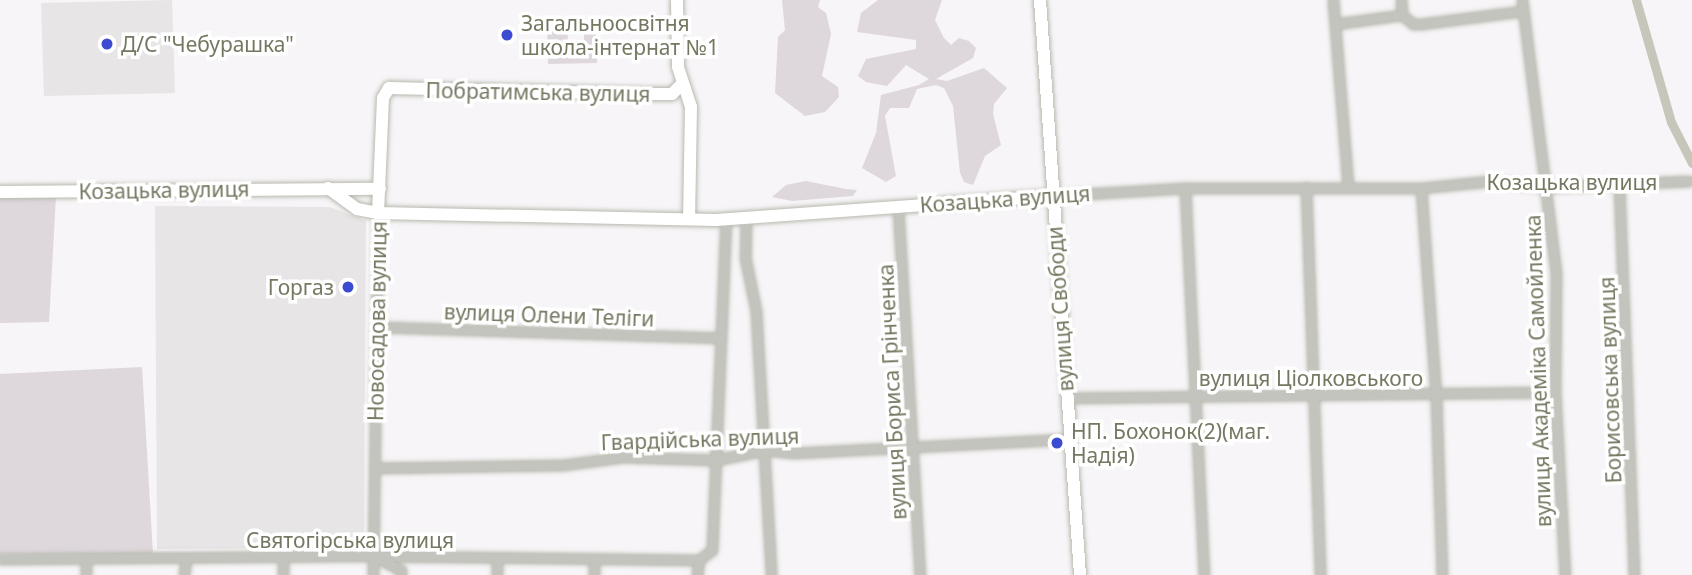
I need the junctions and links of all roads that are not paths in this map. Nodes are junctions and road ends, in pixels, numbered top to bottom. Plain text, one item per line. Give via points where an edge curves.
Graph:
1 (677, 0) edge
2 (1040, 0) edge
3 (1333, 0) edge
4 (1401, 0) edge
5 (1522, 0) edge
6 (1524, 10) junction
7 (1402, 15) junction
8 (1335, 24) junction
9 (682, 83) junction
10 (389, 88) joint
11 (1689, 181) dead end
12 (1619, 184) junction
13 (1306, 187) junction
14 (1348, 187) junction
15 (1547, 187) junction
16 (328, 188) junction
17 (380, 188) junction
18 (1185, 188) junction
19 (1421, 188) junction
20 (0, 192) edge
21 (1051, 196) junction
22 (898, 207) junction
23 (378, 213) junction
24 (746, 218) junction
25 (689, 219) junction
26 (726, 219) junction
27 (377, 327) junction
28 (721, 338) junction
29 (1555, 392) junction
30 (1311, 393) junction
31 (1436, 395) junction
32 (1195, 396) junction
33 (1066, 398) junction
34 (1069, 439) junction
35 (914, 447) junction
36 (765, 450) junction
37 (716, 460) junction
38 (375, 468) junction
39 (373, 556) junction
40 (283, 557) junction
41 (86, 558) junction
42 (186, 558) junction
43 (497, 558) junction
44 (0, 559) edge
45 (594, 560) junction
46 (699, 560) junction
47 (86, 575) edge
48 (184, 575) edge
49 (283, 575) edge
50 (373, 575) edge
51 (401, 575) edge
52 (497, 575) edge
53 (594, 575) edge
54 (697, 575) edge
55 (771, 575) edge
56 (920, 575) edge
57 (1080, 575) edge
58 (1204, 575) edge
59 (1320, 575) edge
60 (1442, 575) edge
61 (1565, 575) edge
62 (1634, 575) edge

1 - 9 street
2 - 21 street, вулиця Свободи
3 - 8 street
4 - 7 street
5 - 6 street, вулиця Академіка Самойленка
6 - 7 street via 1421,24
6 - 15 street, вулиця Академіка Самойленка via 1540,163
7 - 8 street
8 - 14 street
9 - 10 street, Побратимська вулиця via 672,94
9 - 25 street via 691,107
10 - 17 street, Новосадова вулиця via 383,98
11 - 12 street, Козацька вулиця
12 - 15 street, Козацька вулиця
12 - 62 street, Борисовська вулиця
13 - 14 street, Козацька вулиця
13 - 18 street, Козацька вулиця
13 - 30 street
14 - 19 street, Козацька вулиця
15 - 19 street, Козацька вулиця via 1491,180
15 - 29 street, вулиця Академіка Самойленка via 1556,273
16 - 17 street, Козацька вулиця
16 - 20 street, Козацька вулиця
16 - 23 street, Козацька вулиця via 357,209
17 - 23 street, Новосадова вулиця
18 - 21 street, Козацька вулиця
18 - 32 street
19 - 31 street
21 - 22 street, Козацька вулиця
21 - 33 street, вулиця Свободи
22 - 24 street, Козацька вулиця
22 - 35 street, вулиця Бориса Грінченка
23 - 25 street, Козацька вулиця
23 - 27 street, Новосадова вулиця
24 - 26 street, Козацька вулиця
24 - 36 street via 745,257 756,311
25 - 26 street, Козацька вулиця
26 - 28 street
27 - 28 street, вулиця Олени Теліги
27 - 38 street, Новосадова вулиця
28 - 37 street
29 - 31 street, вулиця Ціолковського
29 - 61 street, вулиця Академіка Самойленка
30 - 31 street, вулиця Ціолковського
30 - 32 street, вулиця Ціолковського
30 - 59 street
31 - 60 street
32 - 33 street, вулиця Ціолковського
32 - 58 street
33 - 34 street, вулиця Свободи
34 - 35 street, Гвардійська вулиця
34 - 57 street, вулиця Свободи
35 - 36 street, Гвардійська вулиця via 794,453
35 - 56 street, вулиця Бориса Грінченка
36 - 37 street, Гвардійська вулиця
36 - 55 street
37 - 38 street, Гвардійська вулиця via 624,457 563,465
37 - 46 street via 712,550
38 - 39 street, Новосадова вулиця
39 - 40 street, Святогірська вулиця
39 - 43 street, Святогірська вулиця
39 - 50 street, Новосадова вулиця
39 - 51 street via 401,570
40 - 42 street, Святогірська вулиця
40 - 49 street
41 - 42 street, Святогірська вулиця
41 - 44 street, Святогірська вулиця
41 - 47 street
42 - 48 street
43 - 45 street, Святогірська вулиця
43 - 52 street
45 - 46 street, Святогірська вулиця
45 - 53 street
46 - 54 street

